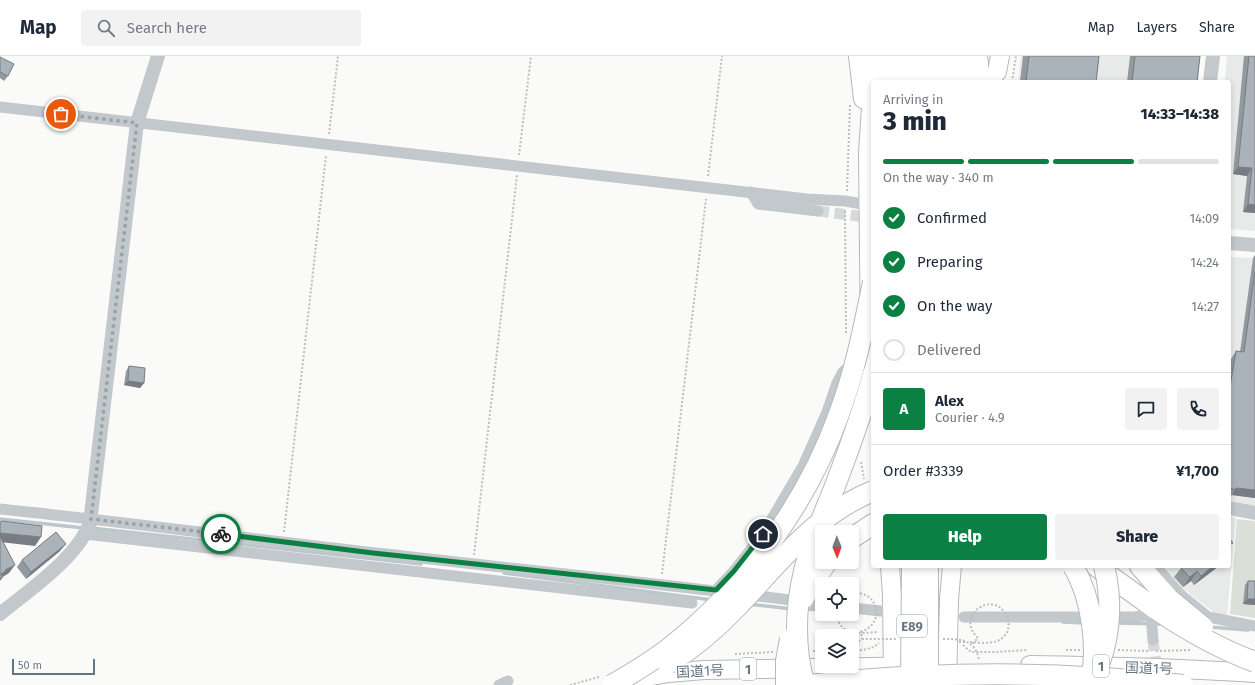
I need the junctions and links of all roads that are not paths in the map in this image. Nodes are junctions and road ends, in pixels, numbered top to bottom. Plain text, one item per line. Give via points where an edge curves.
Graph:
1 (158, 56) edge
2 (858, 56) edge
3 (874, 56) edge
4 (881, 56) edge
5 (895, 56) edge
6 (912, 56) edge
7 (930, 56) edge
8 (950, 56) edge
9 (967, 56) edge
10 (978, 56) edge
11 (1000, 56) edge
12 (1212, 56) edge
13 (873, 80) edge
14 (881, 80) edge
15 (895, 80) edge
16 (912, 80) edge
17 (930, 80) edge
18 (950, 80) edge
19 (966, 80) edge
20 (981, 80) edge
21 (989, 80) edge
22 (1210, 80) edge
23 (871, 104) edge
24 (0, 107) edge
25 (137, 123) junction
26 (868, 153) junction
27 (751, 192) junction
28 (870, 206) edge
29 (818, 211) tunnel mouth
30 (1231, 243) edge
31 (1255, 245) edge
32 (871, 292) edge
33 (870, 350) junction
34 (871, 358) edge
35 (871, 382) edge
36 (869, 486) edge
37 (1231, 508) edge
38 (0, 509) edge
39 (1255, 513) edge
40 (871, 525) edge
41 (88, 527) junction
42 (859, 533) edge
43 (284, 542) junction
44 (283, 556) junction
45 (473, 564) junction
46 (890, 568) edge
47 (912, 568) edge
48 (923, 568) edge
49 (928, 568) edge
50 (952, 568) edge
51 (1074, 568) edge
52 (1099, 568) edge
53 (1104, 568) edge
54 (1142, 568) edge
55 (1157, 568) edge
56 (822, 569) edge
57 (471, 578) junction
58 (662, 585) junction
59 (716, 590) junction
60 (1181, 595) junction
61 (661, 599) junction
62 (692, 603) dead end
63 (815, 603) edge
64 (859, 609) edge
65 (881, 611) dead end
66 (0, 614) edge
67 (1151, 615) junction
68 (964, 617) dead end
69 (1255, 626) edge
70 (1153, 640) tunnel mouth
71 (1255, 657) edge
72 (1255, 662) edge
73 (893, 666) junction
74 (947, 666) junction
75 (1255, 674) edge
76 (921, 680) edge
77 (604, 685) edge
78 (612, 685) edge
79 (629, 685) edge
80 (786, 685) edge
81 (805, 685) edge
82 (810, 685) edge
83 (893, 685) edge
84 (947, 685) edge
85 (1091, 685) edge
86 (1182, 685) edge

1 - 25 street
2 - 26 highway
3 - 13 highway
4 - 14 highway
5 - 15 highway
6 - 16 highway
7 - 17 highway
8 - 18 highway
9 - 19 highway
10 - 20 highway
11 - 21 highway via 997,72
12 - 22 street
23 - 26 highway
24 - 25 street
25 - 27 street
25 - 41 street
26 - 28 highway
27 - 28 street via 807,199 846,200
27 - 29 street via 758,204
28 - 33 highway
30 - 31 street
32 - 78 highway, bridge via 860,346 839,415 813,475 777,534 735,586 688,632 667,650
33 - 34 highway
33 - 59 street via 843,372 804,466 763,534
35 - 81 highway, bridge via 853,438 811,547 799,592 798,647
36 - 79 highway, bridge via 860,497 814,526 738,606 698,643 675,660
37 - 39 street
38 - 41 street
40 - 42 highway
41 - 43 street
41 - 44 street
41 - 66 street via 78,545 64,560
43 - 44 street
43 - 45 street
44 - 57 street
45 - 57 street
45 - 58 street
46 - 73 highway
47 - 76 highway, E89, bridge
48 - 76 highway via 920,591
49 - 76 highway, E89, bridge
50 - 74 highway
51 - 85 highway, bridge via 1084,591 1093,632
52 - 72 highway, bridge via 1182,627
53 - 85 highway, bridge via 1109,597 1109,620 1101,660
54 - 71 highway, bridge via 1187,615 1213,634
55 - 60 street
56 - 80 highway, bridge via 810,586 794,623 787,655
57 - 61 street
58 - 59 street
58 - 61 street
59 - 63 street
60 - 67 street via 1166,609
60 - 69 street via 1208,617
61 - 62 street
64 - 65 street
67 - 68 street
67 - 70 street
73 - 76 highway, 国道1号 / 1
73 - 77 highway, 国道1号 / 1 via 704,670 647,676
73 - 83 highway
74 - 75 highway, 国道1号 / 1 via 1099,666
74 - 76 highway, 国道1号 / 1
74 - 84 highway
76 - 82 highway, bridge via 886,677
76 - 86 highway, bridge via 956,674 1021,674 1143,680

